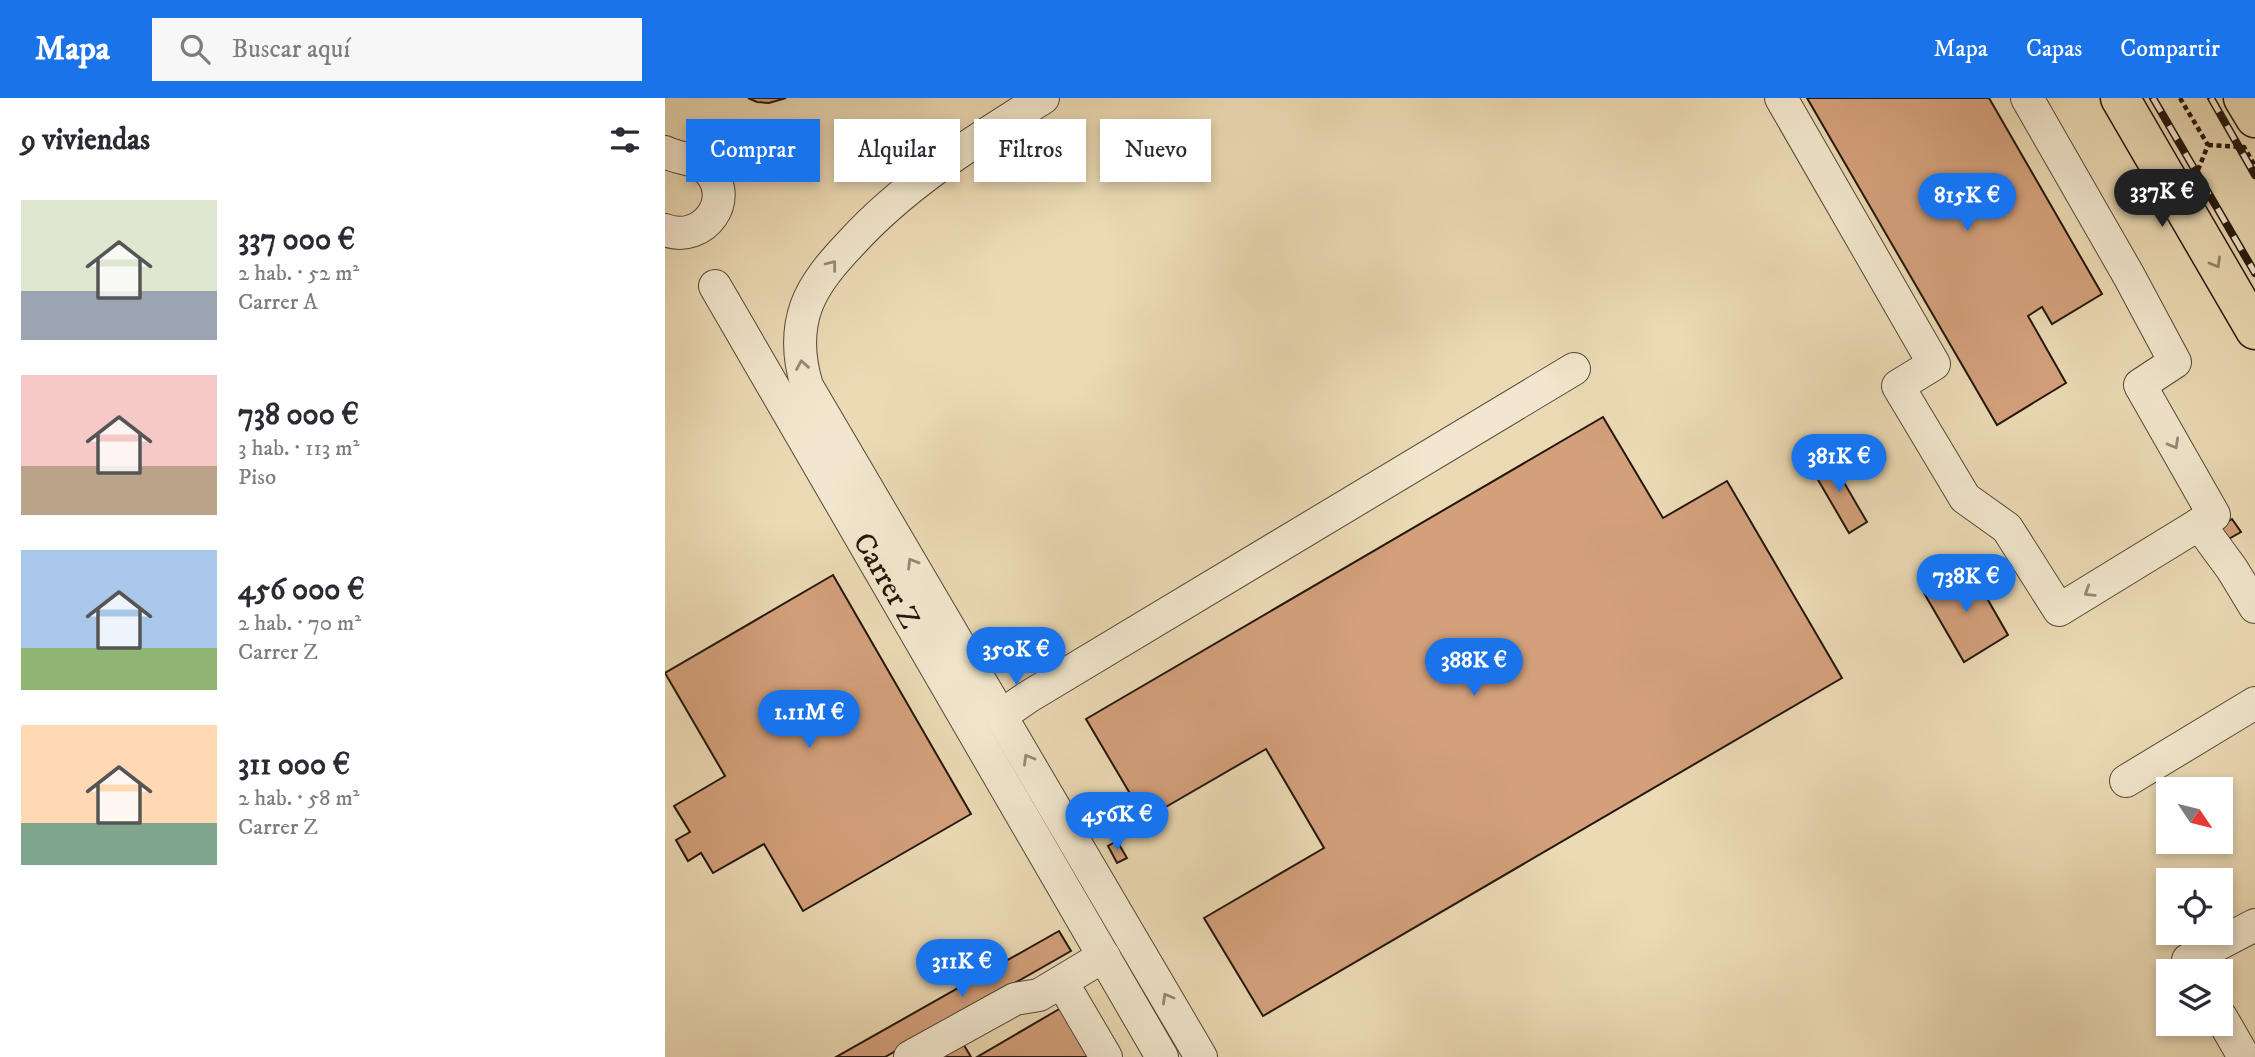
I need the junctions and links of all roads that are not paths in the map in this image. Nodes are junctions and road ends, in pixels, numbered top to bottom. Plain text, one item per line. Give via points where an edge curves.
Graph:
1 (1043, 98) edge
2 (1781, 98) edge
3 (2027, 98) edge
4 (2120, 98) edge
5 (2243, 98) edge
6 (2255, 118) edge
7 (665, 152) edge
8 (665, 230) edge
9 (715, 286) dead end
10 (2255, 330) edge
11 (1574, 369) dead end
12 (2199, 524) junction
13 (2243, 562) edge
14 (2255, 607) edge
15 (2255, 703) edge
16 (1002, 715) junction
17 (2126, 781) dead end
18 (2255, 925) edge
19 (1104, 956) junction
20 (2189, 959) edge
21 (1062, 982) junction
22 (2232, 1036) edge
23 (910, 1057) edge
24 (1106, 1057) edge
25 (1162, 1057) edge
26 (1201, 1057) edge
27 (2244, 1057) edge

16 -> 1 street, Carrer Z via 807,386 801,325 822,278 886,206 950,157
12 -> 2 street via 2059,610 2007,528 1965,498 1898,386 1934,364
3 -> 12 street via 2175,362 2140,385 2214,515
4 -> 10 main road
5 - 6 main road
7 - 8 street via 705,168 713,177 718,200 708,222 699,229 674,234
9 - 19 street, Carrer Z
11 - 16 street
12 - 13 street
13 - 14 street
15 - 17 street
26 -> 16 street, Carrer Z
18 - 20 street
19 - 21 street
19 - 25 street, Carrer Z
21 - 23 street via 1039,995 1015,999
21 - 24 street
22 - 27 street

